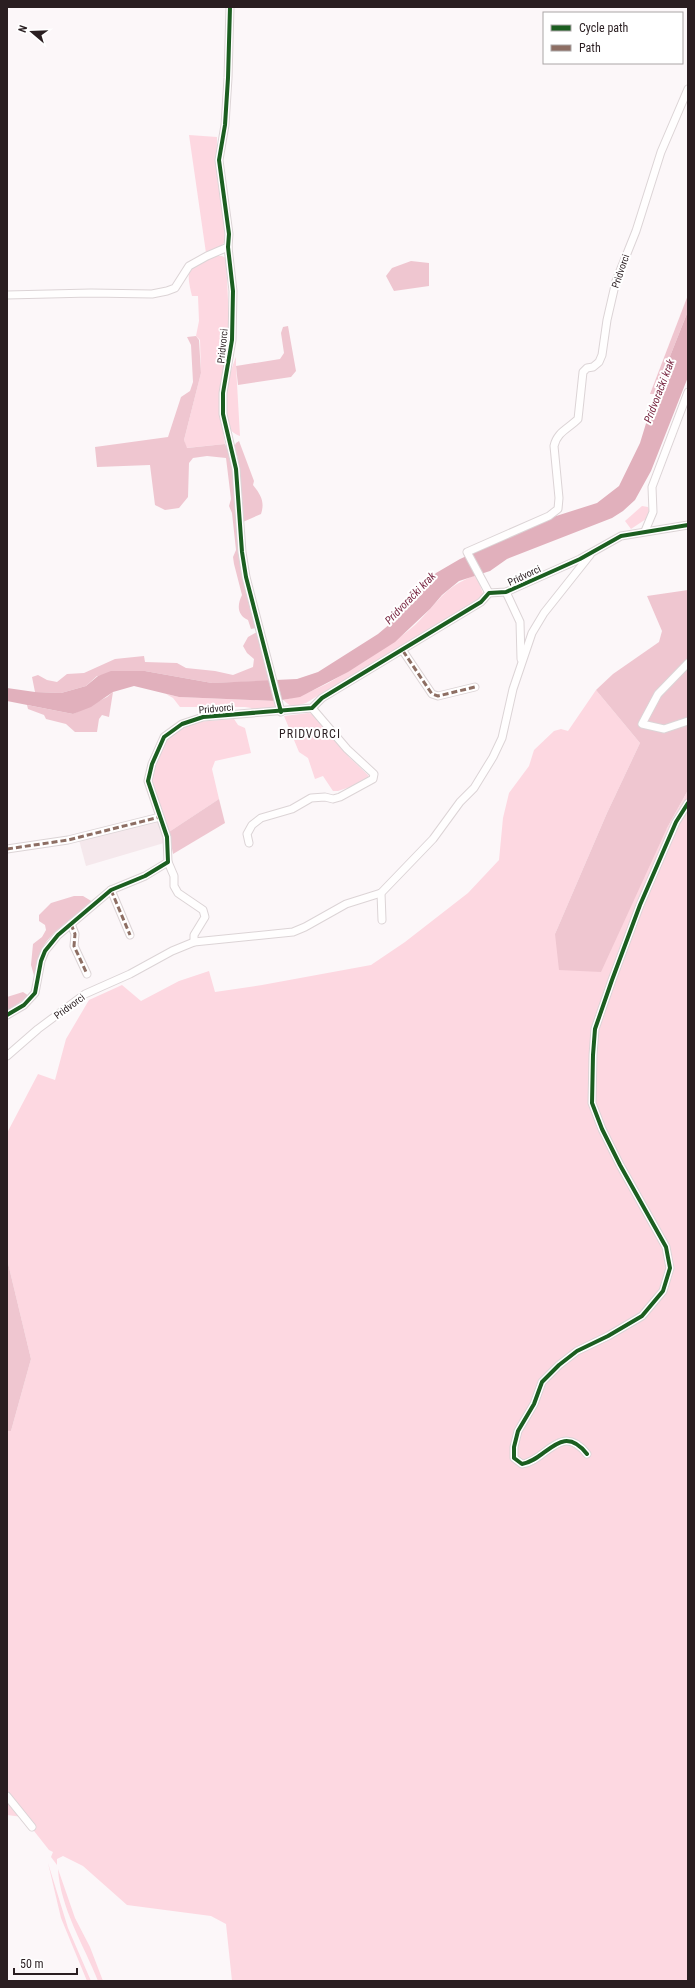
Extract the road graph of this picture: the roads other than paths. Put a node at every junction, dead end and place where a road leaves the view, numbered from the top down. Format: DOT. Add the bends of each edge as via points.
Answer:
graph roads {
  1 [pos="230,7"];
  2 [pos="688,89"];
  3 [pos="228,247"];
  4 [pos="7,295"];
  5 [pos="688,392"];
  6 [pos="688,525"];
  7 [pos="645,531"];
  8 [pos="592,551"];
  9 [pos="506,592"];
  10 [pos="489,593"];
  11 [pos="403,651"];
  12 [pos="522,661"];
  13 [pos="688,663"];
  14 [pos="475,687"];
  15 [pos="312,708"];
  16 [pos="281,712"];
  17 [pos="688,721"];
  18 [pos="688,803"];
  19 [pos="160,817"];
  20 [pos="249,843"];
  21 [pos="7,849"];
  22 [pos="168,862"];
  23 [pos="111,890"];
  24 [pos="381,893"];
  25 [pos="382,920"];
  26 [pos="72,924"];
  27 [pos="130,934"];
  28 [pos="194,942"];
  29 [pos="87,974"];
  30 [pos="7,1015"];
  31 [pos="7,1056"];
  32 [pos="587,1454"];
  33 [pos="7,1796"];
  34 [pos="32,1827"];
  1 -- 3 [label="street, Pridvorci" via="225,125 219,160 229,234"];
  2 -- 10 [label="street, Pridvorci" via="661,152 636,231 616,281 602,355 599,362 583,372 578,419 556,439 554,446 558,509 549,516 467,552"];
  3 -- 4 [label="street" via="189,266 175,288 167,291 152,294"];
  3 -- 16 [label="street, Pridvorci" via="232,291 232,340 223,393 223,414 236,469 246,577"];
  5 -- 7 [label="street" via="652,487 653,512"];
  6 -- 7 [label="street, Pridvorci"];
  7 -- 8 [label="street, Pridvorci" via="621,536"];
  8 -- 9 [label="street, Pridvorci"];
  8 -- 12 [label="street, Pridvorci" via="544,613 532,633"];
  9 -- 10 [label="street, Pridvorci"];
  9 -- 12 [label="street" via="520,622"];
  10 -- 11 [label="street" via="481,602"];
  11 -- 14 [label="street" via="432,694 438,696"];
  11 -- 15 [label="street" via="322,698"];
  12 -- 24 [label="street, Pridvorci" via="502,738 494,757 474,788 460,802 433,839"];
  13 -- 17 [label="street" via="658,694 642,724 664,729"];
  15 -- 16 [label="street, Pridvorci"];
  15 -- 20 [label="street" via="347,749 374,774 373,779 340,797 311,798 292,809 261,818 252,825 247,834"];
  16 -- 19 [label="street, Pridvorci" via="203,717 192,719 170,731 158,750 148,781"];
  18 -- 32 [label="street" via="676,822 640,905 595,1029 593,1055 592,1103 620,1165 666,1247 670,1268 663,1291 642,1316 576,1351 542,1382 534,1404 518,1431 514,1447 514,1458 522,1464 530,1463 558,1442 580,1445"];
  19 -- 21 [label="street" via="68,840"];
  19 -- 22 [label="street, Pridvorci" via="167,837"];
  22 -- 23 [label="street" via="145,876"];
  22 -- 28 [label="street, Pridvorci" via="178,894 203,910 205,917 194,935"];
  23 -- 26 [label="street"];
  23 -- 27 [label="street"];
  24 -- 25 [label="street"];
  24 -- 28 [label="street, Pridvorci" via="346,904 305,928 293,932"];
  26 -- 29 [label="street" via="75,934 74,946"];
  26 -- 30 [label="street" via="45,950 35,992 24,1005"];
  28 -- 31 [label="street, Pridvorci" via="85,994"];
  33 -- 34 [label="street"];
}
